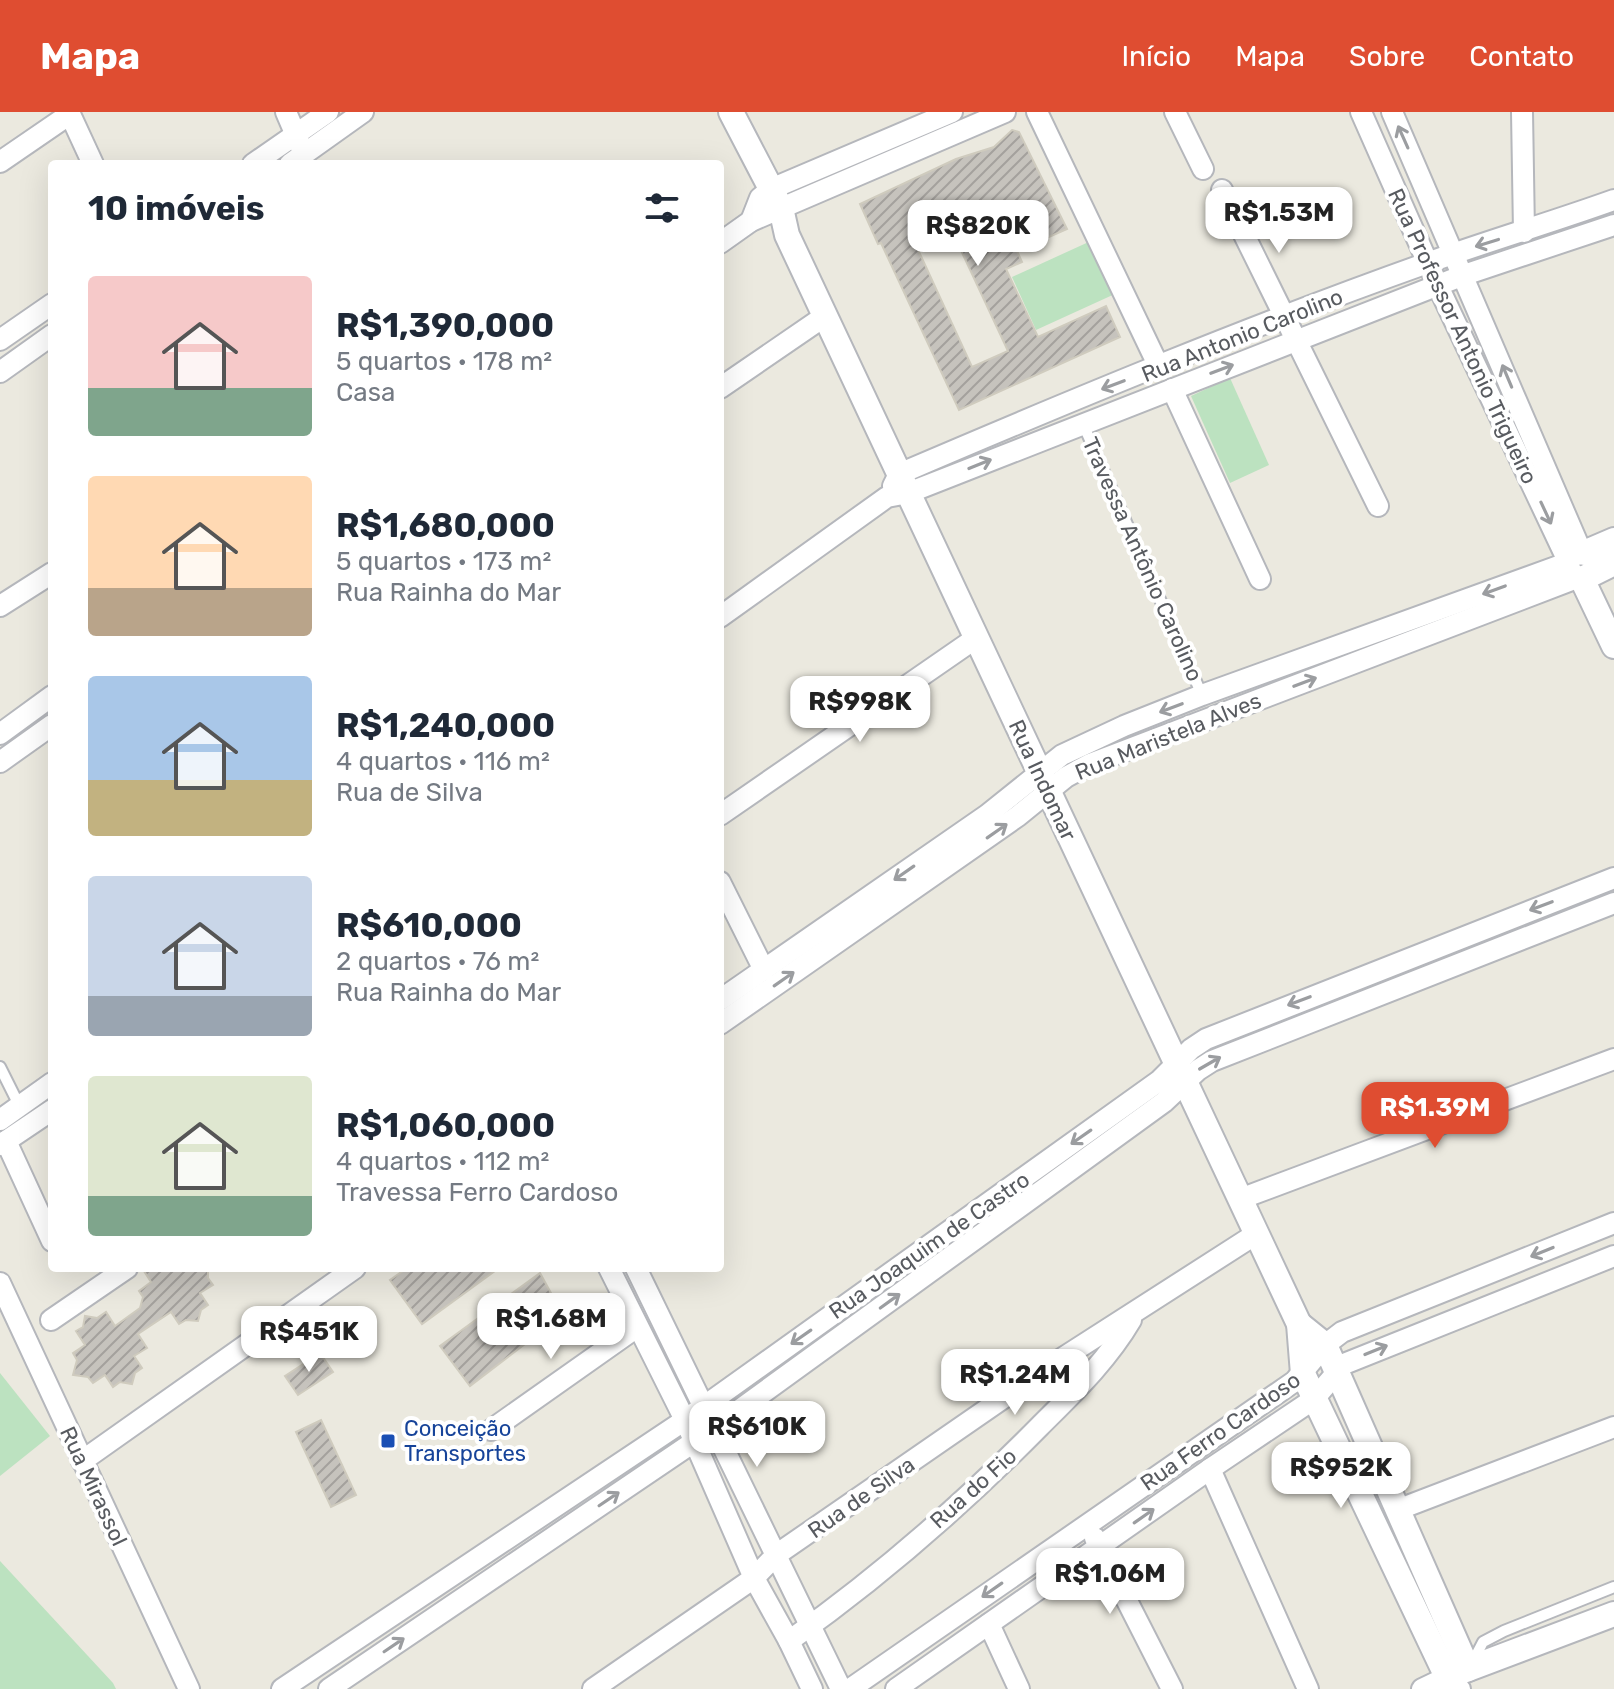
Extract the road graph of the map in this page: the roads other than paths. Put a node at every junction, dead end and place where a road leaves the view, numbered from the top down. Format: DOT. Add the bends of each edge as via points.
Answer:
graph roads {
  1 [pos="286,112"];
  2 [pos="328,112"];
  3 [pos="363,112"];
  4 [pos="714,112"];
  5 [pos="731,112"];
  6 [pos="952,112"];
  7 [pos="1005,112"];
  8 [pos="1037,112"];
  9 [pos="1175,112"];
  10 [pos="1361,112"];
  11 [pos="1392,112"];
  12 [pos="1522,112"];
  13 [pos="70,113"];
  14 [pos="915,119"];
  15 [pos="297,134"];
  16 [pos="297,159"];
  17 [pos="91,160"];
  18 [pos="259,160"];
  19 [pos="0,162"];
  20 [pos="1203,169"];
  21 [pos="1222,190"];
  22 [pos="1614,200"];
  23 [pos="766,206"];
  24 [pos="1614,225"];
  25 [pos="1524,232"];
  26 [pos="724,240"];
  27 [pos="1454,253"];
  28 [pos="1428,263"];
  29 [pos="1464,275"];
  30 [pos="1438,286"];
  31 [pos="48,307"];
  32 [pos="825,316"];
  33 [pos="1285,316"];
  34 [pos="48,338"];
  35 [pos="0,340"];
  36 [pos="1297,340"];
  37 [pos="1159,367"];
  38 [pos="0,372"];
  39 [pos="724,385"];
  40 [pos="1172,389"];
  41 [pos="1037,415"];
  42 [pos="1083,424"];
  43 [pos="1048,437"];
  44 [pos="898,488"];
  45 [pos="1378,506"];
  46 [pos="1614,540"];
  47 [pos="1584,566"];
  48 [pos="48,576"];
  49 [pos="1260,579"];
  50 [pos="0,606"];
  51 [pos="724,614"];
  52 [pos="976,638"];
  53 [pos="1614,646"];
  54 [pos="1202,695"];
  55 [pos="48,699"];
  56 [pos="48,728"];
  57 [pos="0,734"];
  58 [pos="0,762"];
  59 [pos="1044,782"];
  60 [pos="724,812"];
  61 [pos="1614,878"];
  62 [pos="724,890"];
  63 [pos="1614,903"];
  64 [pos="764,970"];
  65 [pos="724,997"];
  66 [pos="724,1021"];
  67 [pos="1614,1059"];
  68 [pos="0,1067"];
  69 [pos="1181,1074"];
  70 [pos="48,1086"];
  71 [pos="20,1107"];
  72 [pos="48,1113"];
  73 [pos="0,1120"];
  74 [pos="3,1143"];
  75 [pos="1240,1199"];
  76 [pos="1614,1223"];
  77 [pos="48,1233"];
  78 [pos="1256,1234"];
  79 [pos="1614,1256"];
  80 [pos="121,1272"];
  81 [pos="349,1272"];
  82 [pos="611,1272"];
  83 [pos="638,1272"];
  84 [pos="0,1283"];
  85 [pos="1461,1284"];
  86 [pos="1399,1309"];
  87 [pos="1474,1312"];
  88 [pos="1135,1313"];
  89 [pos="51,1320"];
  90 [pos="1299,1324"];
  91 [pos="637,1327"];
  92 [pos="1410,1337"];
  93 [pos="1325,1345"];
  94 [pos="1336,1371"];
  95 [pos="1303,1374"];
  96 [pos="1314,1399"];
  97 [pos="703,1407"];
  98 [pos="685,1420"];
  99 [pos="1614,1427"];
  100 [pos="713,1429"];
  101 [pos="491,1430"];
  102 [pos="694,1441"];
  103 [pos="82,1461"];
  104 [pos="1210,1469"];
  105 [pos="1397,1510"];
  106 [pos="1088,1524"];
  107 [pos="1099,1547"];
  108 [pos="776,1555"];
  109 [pos="754,1578"];
  110 [pos="1614,1587"];
  111 [pos="1614,1614"];
  112 [pos="989,1624"];
  113 [pos="810,1626"];
  114 [pos="789,1641"];
  115 [pos="1461,1681"];
  116 [pos="189,1689"];
  117 [pos="282,1689"];
  118 [pos="329,1689"];
  119 [pos="593,1689"];
  120 [pos="812,1689"];
  121 [pos="841,1689"];
  122 [pos="850,1689"];
  123 [pos="896,1689"];
  124 [pos="1019,1689"];
  125 [pos="1172,1689"];
  126 [pos="1308,1689"];
  127 [pos="1422,1689"];
  1 -- 15 [label="street"];
  2 -- 15 [label="street"];
  3 -- 16 [label="street"];
  4 -- 23 [label="street, Rua Indomar"];
  5 -- 23 [label="street, Rua Indomar"];
  6 -- 14 [label="street"];
  7 -- 23 [label="street"];
  8 -- 37 [label="street"];
  9 -- 20 [label="street"];
  10 -- 28 [label="street, Rua Professor Antonio Trigueiro"];
  27 -- 11 [label="street, Rua Professor Antonio Trigueiro, one-way"];
  12 -- 25 [label="street"];
  13 -- 17 [label="street"];
  13 -- 19 [label="street"];
  14 -- 23 [label="street"];
  15 -- 16 [label="street"];
  15 -- 18 [label="street"];
  21 -- 33 [label="street"];
  22 -- 25 [label="street, Rua Antonio Carolino"];
  23 -- 26 [label="street"];
  23 -- 32 [label="street, Rua Indomar" via="787,235"];
  24 -- 29 [label="street, Rua Antonio Carolino"];
  25 -- 27 [label="street, Rua Antonio Carolino, one-way"];
  27 -- 28 [label="street, Rua Antonio Carolino"];
  27 -- 29 [label="street, Rua Professor Antonio Trigueiro"];
  28 -- 30 [label="street, Rua Professor Antonio Trigueiro"];
  28 -- 33 [label="street, Rua Antonio Carolino"];
  29 -- 30 [label="street, Rua Antonio Carolino"];
  47 -- 29 [label="street, Rua Professor Antonio Trigueiro, one-way"];
  30 -- 36 [label="street, Rua Antonio Carolino"];
  30 -- 47 [label="street, Rua Professor Antonio Trigueiro, one-way"];
  31 -- 35 [label="street"];
  32 -- 39 [label="street"];
  32 -- 44 [label="street, Rua Indomar"];
  33 -- 36 [label="street"];
  33 -- 37 [label="street, Rua Antonio Carolino"];
  34 -- 38 [label="street"];
  40 -- 36 [label="street, Rua Antonio Carolino, one-way"];
  36 -- 45 [label="street"];
  37 -- 41 [label="street, Rua Antonio Carolino, one-way"];
  40 -- 42 [label="street, Rua Antonio Carolino"];
  40 -- 49 [label="street"];
  41 -- 43 [label="street"];
  41 -- 44 [label="street, Rua Antonio Carolino"];
  42 -- 43 [label="street, Rua Antonio Carolino"];
  42 -- 54 [label="lane, Travessa Antônio Carolino"];
  44 -- 43 [label="street, Rua Antonio Carolino, one-way"];
  44 -- 51 [label="street, Rua Antonio Carolino"];
  44 -- 52 [label="street, Rua Indomar"];
  46 -- 47 [label="street, Rua Maristela Alves"];
  47 -- 53 [label="street, Rua Professor Antonio Trigueiro"];
  47 -- 54 [label="street, Rua Maristela Alves, one-way"];
  59 -- 47 [label="street, Rua Maristela Alves, one-way"];
  48 -- 50 [label="street"];
  52 -- 59 [label="street, Rua Indomar"];
  52 -- 60 [label="street"];
  54 -- 59 [label="street, Rua Maristela Alves, one-way" via="1062,755"];
  55 -- 57 [label="street"];
  56 -- 58 [label="street"];
  59 -- 64 [label="street, Rua Maristela Alves, one-way" via="987,815"];
  66 -- 59 [label="street, Rua Maristela Alves, one-way" via="1018,816"];
  59 -- 69 [label="street, Rua Indomar"];
  61 -- 69 [label="street, Rua Joaquim de Castro, one-way" via="1225,1030 1191,1049"];
  62 -- 64 [label="street"];
  69 -- 63 [label="street, Rua Joaquim de Castro, one-way"];
  64 -- 65 [label="street, Rua Maristela Alves"];
  67 -- 75 [label="street"];
  68 -- 71 [label="lane"];
  69 -- 75 [label="street, Rua Indomar"];
  69 -- 97 [label="street, Rua Joaquim de Castro, one-way" via="1159,1081"];
  100 -- 69 [label="street, Rua Joaquim de Castro, one-way"];
  70 -- 71 [label="street"];
  71 -- 73 [label="street"];
  72 -- 74 [label="street"];
  74 -- 77 [label="street"];
  75 -- 78 [label="street, Rua Indomar"];
  76 -- 85 [label="street, Rua Ferro Cardoso, one-way"];
  78 -- 88 [label="street, Rua de Silva"];
  78 -- 90 [label="street, Rua Indomar"];
  79 -- 87 [label="street, Rua Ferro Cardoso"];
  80 -- 89 [label="street"];
  81 -- 103 [label="street"];
  82 -- 91 [label="street"];
  83 -- 97 [label="street"];
  84 -- 103 [label="street, Rua Mirassol"];
  85 -- 86 [label="street, Rua Ferro Cardoso"];
  85 -- 87 [label="street"];
  86 -- 92 [label="street"];
  86 -- 93 [label="street, Rua Ferro Cardoso" via="1342,1332"];
  87 -- 92 [label="street, Rua Ferro Cardoso"];
  88 -- 108 [label="street, Rua de Silva"];
  88 -- 113 [label="street, Rua do Fio" via="1090,1376 1011,1455"];
  90 -- 93 [label="street, Rua Indomar"];
  90 -- 95 [label="street, Rua Indomar"];
  91 -- 98 [label="street"];
  91 -- 101 [label="street"];
  94 -- 92 [label="street, Rua Ferro Cardoso, one-way"];
  93 -- 94 [label="street, Rua Indomar"];
  93 -- 95 [label="street, Rua Ferro Cardoso"];
  94 -- 96 [label="street, Rua Ferro Cardoso"];
  94 -- 105 [label="street, Rua Indomar"];
  95 -- 96 [label="street, Rua Indomar"];
  95 -- 106 [label="street, Rua Ferro Cardoso"];
  96 -- 104 [label="street, Rua Ferro Cardoso"];
  96 -- 115 [label="street, Rua Indomar"];
  97 -- 98 [label="street, Rua Joaquim de Castro"];
  97 -- 100 [label="street"];
  98 -- 102 [label="street"];
  98 -- 117 [label="street, Rua Joaquim de Castro"];
  99 -- 105 [label="street"];
  100 -- 102 [label="street, Rua Joaquim de Castro"];
  100 -- 108 [label="street"];
  102 -- 109 [label="street"];
  118 -- 102 [label="street, Rua Joaquim de Castro, one-way"];
  103 -- 116 [label="street, Rua Mirassol"];
  107 -- 104 [label="street, Rua Ferro Cardoso, one-way"];
  104 -- 126 [label="street"];
  105 -- 115 [label="street, Rua Indomar"];
  106 -- 107 [label="street"];
  106 -- 122 [label="street, Rua Ferro Cardoso, one-way"];
  107 -- 112 [label="street, Rua Ferro Cardoso"];
  107 -- 125 [label="street"];
  108 -- 109 [label="street, Rua de Silva"];
  108 -- 113 [label="street"];
  109 -- 114 [label="street"];
  109 -- 119 [label="street, Rua de Silva"];
  110 -- 115 [label="lane" via="1483,1642"];
  111 -- 115 [label="street"];
  112 -- 123 [label="street, Rua Ferro Cardoso"];
  112 -- 124 [label="street"];
  113 -- 114 [label="street, Rua do Fio"];
  113 -- 121 [label="street"];
  114 -- 120 [label="street"];
  115 -- 127 [label="street"];
}
